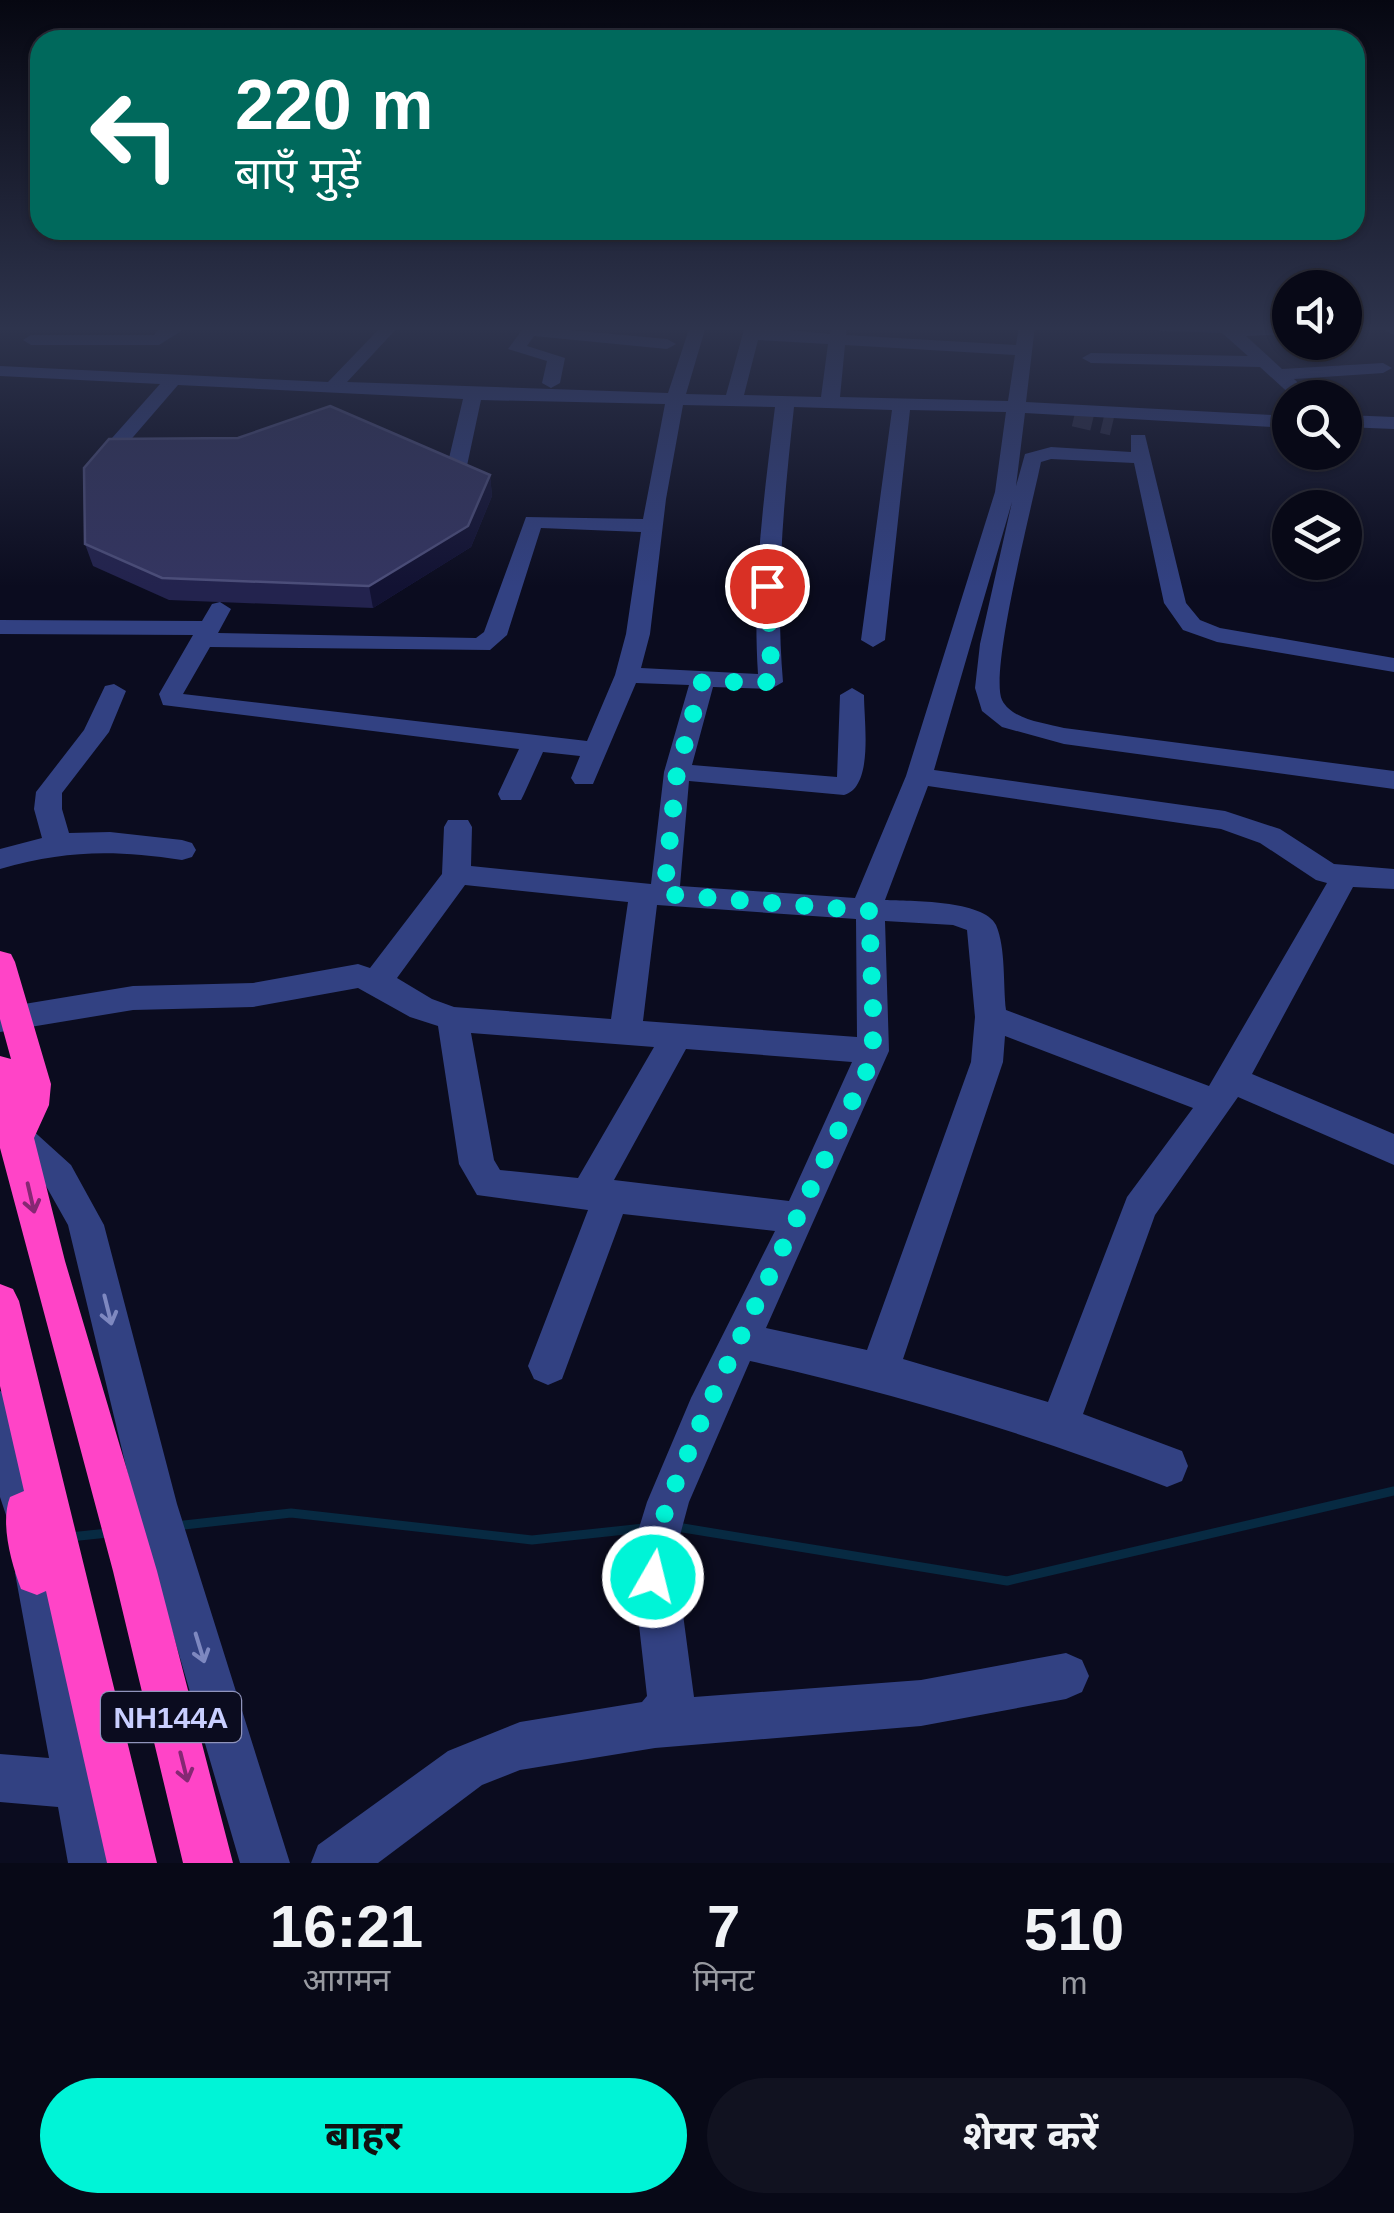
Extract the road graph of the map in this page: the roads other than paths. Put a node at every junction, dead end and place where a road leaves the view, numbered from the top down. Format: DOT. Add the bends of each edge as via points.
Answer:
graph roads {
  1 [pos="144,413"];
  2 [pos="469,413"];
  3 [pos="673,413"];
  4 [pos="784,413"];
  5 [pos="901,413"];
  6 [pos="1026,413"];
  7 [pos="1050,413"];
  8 [pos="1120,413"];
  9 [pos="1074,418"];
  10 [pos="1272,421"];
  11 [pos="1362,421"];
  12 [pos="1394,422"];
  13 [pos="1112,426"];
  14 [pos="1137,431"];
  15 [pos="1272,437"];
  16 [pos="1362,439"];
  17 [pos="1394,440"];
  18 [pos="1142,458"];
  19 [pos="456,476"];
  20 [pos="85,479"];
  21 [pos="651,526"];
  22 [pos="212,626"];
  23 [pos="0,627"];
  24 [pos="873,640"];
  25 [pos="1394,666"];
  26 [pos="627,675"];
  27 [pos="702,682"];
  28 [pos="114,691"];
  29 [pos="852,695"];
  30 [pos="534,744"];
  31 [pos="598,750"];
  32 [pos="677,772"];
  33 [pos="919,776"];
  34 [pos="584,778"];
  35 [pos="1394,780"];
  36 [pos="510,794"];
  37 [pos="458,827"];
  38 [pos="57,842"];
  39 [pos="182,850"];
  40 [pos="0,859"];
  41 [pos="456,874"];
  42 [pos="1344,878"];
  43 [pos="1394,879"];
  44 [pos="654,894"];
  45 [pos="869,911"];
  46 [pos="0,962"];
  47 [pos="377,981"];
  48 [pos="991,1017"];
  49 [pos="9,1018"];
  50 [pos="453,1018"];
  51 [pos="626,1029"];
  52 [pos="678,1034"];
  53 [pos="873,1051"];
  54 [pos="0,1069"];
  55 [pos="1223,1091"];
  56 [pos="8,1140"];
  57 [pos="1394,1150"];
  58 [pos="600,1194"];
  59 [pos="800,1218"];
  60 [pos="0,1301"];
  61 [pos="740,1341"];
  62 [pos="548,1366"];
  63 [pos="879,1371"];
  64 [pos="0,1410"];
  65 [pos="1058,1425"];
  66 [pos="1167,1466"];
  67 [pos="136,1503"];
  68 [pos="36,1508"];
  69 [pos="153,1563"];
  70 [pos="1066,1676"];
  71 [pos="655,1724"];
  72 [pos="0,1778"];
  73 [pos="96,1786"];
  74 [pos="93,1863"];
  75 [pos="132,1863"];
  76 [pos="208,1863"];
  77 [pos="266,1863"];
  78 [pos="336,1863"];
  1 -- 20 [label="street"];
  2 -- 19 [label="street"];
  3 -- 21 [label="street"];
  4 -- 27 [label="street" via="768,552 772,682"];
  5 -- 24 [label="street"];
  6 -- 33 [label="street"];
  7 -- 9 [label="street"];
  8 -- 10 [label="street"];
  11 -- 12 [label="street"];
  13 -- 14 [label="street"];
  14 -- 15 [label="street"];
  14 -- 18 [label="street"];
  16 -- 17 [label="street"];
  18 -- 25 [label="street" via="1175,603 1191,626"];
  18 -- 35 [label="street" via="1032,458 992,644 991,706 1011,722 1064,736"];
  21 -- 22 [label="street" via="533,521 496,635 482,646"];
  21 -- 26 [label="street"];
  22 -- 23 [label="street"];
  22 -- 30 [label="street" via="172,700"];
  26 -- 27 [label="street"];
  26 -- 31 [label="street"];
  27 -- 32 [label="street"];
  28 -- 38 [label="street" via="96,732 50,792"];
  29 -- 32 [label="street" via="850,779 844,786"];
  30 -- 31 [label="street"];
  30 -- 36 [label="street"];
  31 -- 34 [label="street"];
  32 -- 44 [label="street"];
  33 -- 42 [label="street" via="1225,820 1270,836"];
  33 -- 45 [label="street"];
  37 -- 41 [label="street"];
  38 -- 39 [label="street" via="106,839"];
  38 -- 40 [label="street"];
  41 -- 44 [label="street"];
  41 -- 47 [label="street"];
  42 -- 43 [label="street"];
  42 -- 55 [label="street"];
  44 -- 45 [label="street"];
  44 -- 51 [label="street"];
  45 -- 48 [label="street" via="978,922"];
  45 -- 53 [label="street"];
  46 -- 49 [label="highway"];
  47 -- 49 [label="street" via="344,976 253,996 133,998"];
  47 -- 50 [label="street" via="421,1008"];
  48 -- 55 [label="street"];
  48 -- 63 [label="street" via="981,1081"];
  49 -- 56 [label="highway" via="34,1084 32,1105"];
  50 -- 51 [label="street"];
  50 -- 58 [label="street" via="482,1176 501,1187"];
  51 -- 52 [label="street"];
  52 -- 53 [label="street"];
  52 -- 58 [label="street"];
  53 -- 59 [label="street"];
  54 -- 56 [label="highway"];
  55 -- 57 [label="street"];
  55 -- 65 [label="street" via="1140,1208"];
  56 -- 67 [label="street, one-way" via="58,1170 86,1225"];
  58 -- 59 [label="street"];
  58 -- 62 [label="street"];
  59 -- 61 [label="street"];
  60 -- 68 [label="highway"];
  61 -- 63 [label="street"];
  61 -- 71 [label="street" via="668,1502 653,1554 672,1690"];
  63 -- 65 [label="street"];
  64 -- 68 [label="street"];
  65 -- 66 [label="street"];
  67 -- 69 [label="highway, NH144A"];
  68 -- 73 [label="highway, NH144A"];
  69 -- 76 [label="highway, NH144A, one-way"];
  69 -- 77 [label="street, one-way"];
  70 -- 71 [label="street" via="849,1712"];
  71 -- 78 [label="street" via="494,1753"];
  72 -- 73 [label="street"];
  73 -- 74 [label="street"];
  73 -- 75 [label="highway, NH144A"];
}
